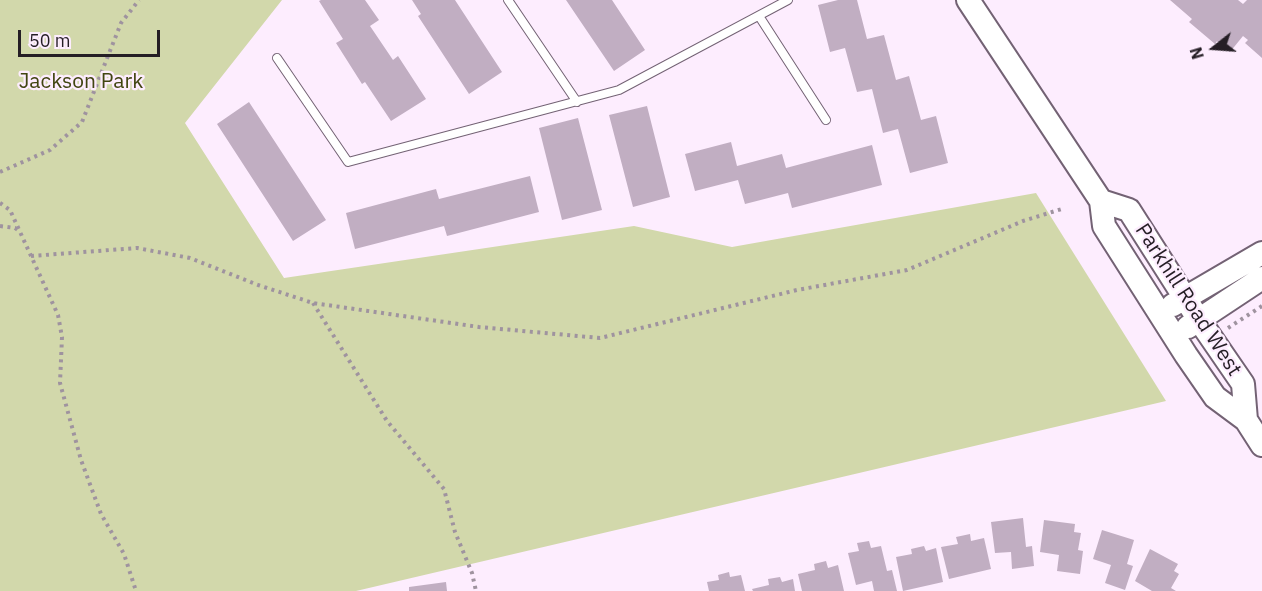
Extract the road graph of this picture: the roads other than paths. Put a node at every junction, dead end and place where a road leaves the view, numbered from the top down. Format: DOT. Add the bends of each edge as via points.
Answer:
graph roads {
  1 [pos="508,0"];
  2 [pos="788,0"];
  3 [pos="968,0"];
  4 [pos="759,16"];
  5 [pos="277,58"];
  6 [pos="577,102"];
  7 [pos="826,120"];
  8 [pos="1101,201"];
  9 [pos="1262,253"];
  10 [pos="1262,278"];
  11 [pos="1185,298"];
  12 [pos="1159,314"];
  13 [pos="1199,320"];
  14 [pos="1174,337"];
  15 [pos="1246,420"];
  16 [pos="1262,445"];
  1 -- 6 [label="lane"];
  2 -- 4 [label="lane"];
  3 -- 8 [label="main road, Parkhill Road West"];
  4 -- 6 [label="lane" via="619,90"];
  4 -- 7 [label="lane"];
  5 -- 6 [label="lane" via="348,162"];
  8 -- 11 [label="main road, Parkhill Road West" via="1130,210"];
  8 -- 12 [label="main road, Parkhill Road West" via="1104,226"];
  9 -- 11 [label="main road"];
  10 -- 13 [label="main road"];
  11 -- 12 [label="main road"];
  11 -- 13 [label="main road, Parkhill Road West"];
  12 -- 14 [label="main road, Parkhill Road West"];
  13 -- 14 [label="main road"];
  13 -- 15 [label="main road, Parkhill Road West" via="1243,384"];
  14 -- 15 [label="main road, Parkhill Road West" via="1215,397"];
  15 -- 16 [label="main road, Parkhill Road West"];
}
